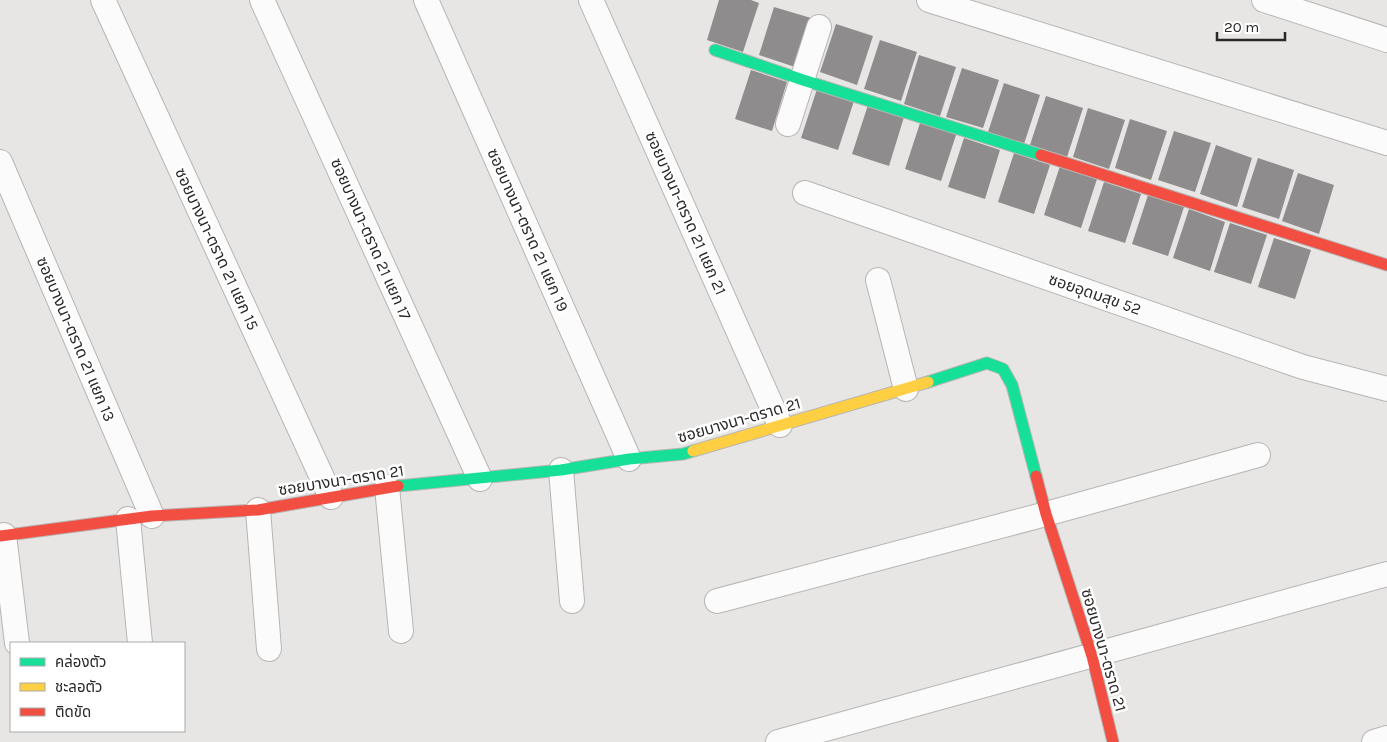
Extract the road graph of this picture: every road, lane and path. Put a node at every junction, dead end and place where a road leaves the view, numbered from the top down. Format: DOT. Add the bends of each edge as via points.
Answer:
graph roads {
  1 [pos="103,0"];
  2 [pos="262,0"];
  3 [pos="426,0"];
  4 [pos="591,0"];
  5 [pos="929,0"];
  6 [pos="1264,0"];
  7 [pos="1288,4"];
  8 [pos="819,27"];
  9 [pos="1387,40"];
  10 [pos="715,50"];
  11 [pos="803,80"];
  12 [pos="788,124"];
  13 [pos="1387,144"];
  14 [pos="0,162"];
  15 [pos="805,193"];
  16 [pos="1387,265"];
  17 [pos="878,280"];
  18 [pos="906,389"];
  19 [pos="1387,389"];
  20 [pos="780,425"];
  21 [pos="1258,455"];
  22 [pos="630,459"];
  23 [pos="561,470"];
  24 [pos="480,479"];
  25 [pos="387,487"];
  26 [pos="331,497"];
  27 [pos="258,510"];
  28 [pos="1046,514"];
  29 [pos="152,516"];
  30 [pos="128,519"];
  31 [pos="2,536"];
  32 [pos="1387,574"];
  33 [pos="572,601"];
  34 [pos="717,602"];
  35 [pos="402,631"];
  36 [pos="17,642"];
  37 [pos="140,642"];
  38 [pos="269,649"];
  39 [pos="1092,656"];
  40 [pos="1387,738"];
  41 [pos="778,742"];
  42 [pos="1113,742"];
  43 [pos="1374,742"];
  1 -- 26 [label="street, ซอยบางนา-ตราด 21 แยก 15"];
  2 -- 24 [label="street, ซอยบางนา-ตราด 21 แยก 17"];
  3 -- 22 [label="street, ซอยบางนา-ตราด 21 แยก 19"];
  4 -- 20 [label="street, ซอยบางนา-ตราด 21 แยก 21"];
  5 -- 13 [label="street"];
  6 -- 7 [label="street"];
  7 -- 9 [label="street"];
  8 -- 11 [label="street"];
  10 -- 11 [label="street"];
  11 -- 12 [label="street"];
  11 -- 16 [label="street"];
  14 -- 29 [label="street, ซอยบางนา-ตราด 21 แยก 13"];
  15 -- 19 [label="street, ซอยอุดมสุข 52" via="1303,367"];
  17 -- 18 [label="street"];
  18 -- 20 [label="street, ซอยบางนา-ตราด 21"];
  18 -- 28 [label="street, ซอยบางนา-ตราด 21" via="987,363 1003,369 1012,385"];
  20 -- 22 [label="street, ซอยบางนา-ตราด 21" via="683,454"];
  21 -- 28 [label="street"];
  22 -- 23 [label="street, ซอยบางนา-ตราด 21"];
  23 -- 24 [label="street, ซอยบางนา-ตราด 21"];
  23 -- 33 [label="street"];
  24 -- 25 [label="street, ซอยบางนา-ตราด 21"];
  25 -- 26 [label="street, ซอยบางนา-ตราด 21"];
  25 -- 35 [label="street"];
  26 -- 27 [label="street, ซอยบางนา-ตราด 21"];
  27 -- 29 [label="street, ซอยบางนา-ตราด 21"];
  27 -- 38 [label="street"];
  28 -- 34 [label="street"];
  28 -- 39 [label="street, ซอยบางนา-ตราด 21"];
  29 -- 30 [label="street, ซอยบางนา-ตราด 21"];
  30 -- 31 [label="street, ซอยบางนา-ตราด 21"];
  30 -- 37 [label="street"];
  31 -- 36 [label="street"];
  32 -- 39 [label="street"];
  39 -- 41 [label="street"];
  39 -- 42 [label="street, ซอยบางนา-ตราด 21"];
  40 -- 43 [label="street"];
}
